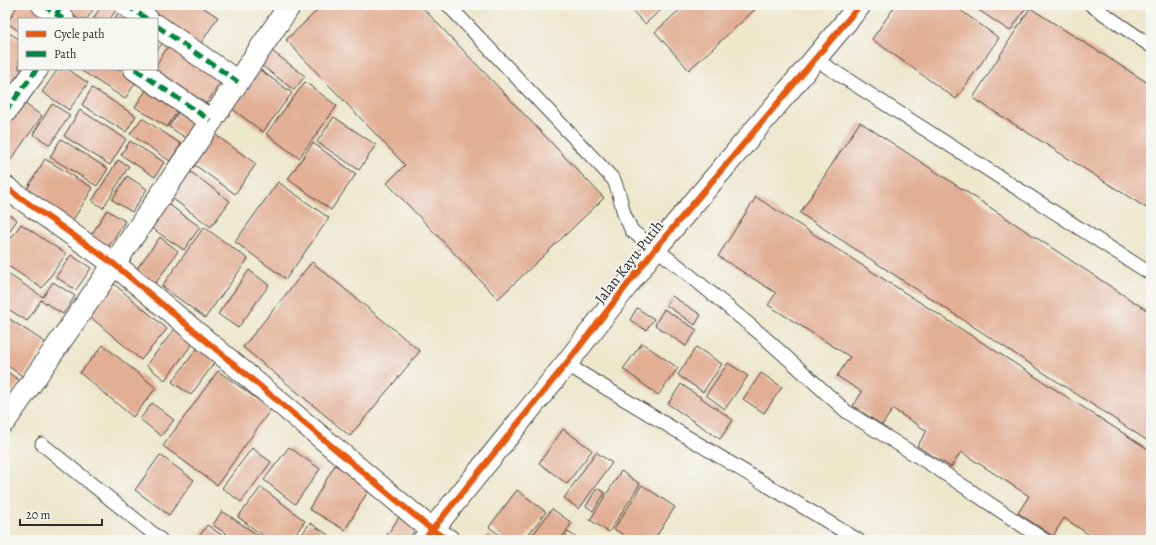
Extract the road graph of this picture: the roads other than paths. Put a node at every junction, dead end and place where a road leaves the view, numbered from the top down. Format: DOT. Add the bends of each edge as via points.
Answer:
graph roads {
  1 [pos="126,5"];
  2 [pos="290,5"];
  3 [pos="448,5"];
  4 [pos="860,5"];
  5 [pos="1091,5"];
  6 [pos="146,18"];
  7 [pos="158,27"];
  8 [pos="1151,46"];
  9 [pos="815,59"];
  10 [pos="36,70"];
  11 [pos="136,70"];
  12 [pos="238,82"];
  13 [pos="5,112"];
  14 [pos="211,121"];
  15 [pos="5,187"];
  16 [pos="655,249"];
  17 [pos="114,264"];
  18 [pos="1151,274"];
  19 [pos="566,364"];
  20 [pos="5,421"];
  21 [pos="42,444"];
  22 [pos="435,537"];
  23 [pos="161,540"];
  24 [pos="858,540"];
  25 [pos="1044,540"];
  1 -- 6 [label="street"];
  2 -- 12 [label="street"];
  3 -- 16 [label="lane" via="614,180 632,231"];
  4 -- 9 [label="street, Jalan Kayu Putih"];
  5 -- 8 [label="lane"];
  7 -- 12 [label="street"];
  9 -- 16 [label="street, Jalan Kayu Putih"];
  9 -- 18 [label="lane"];
  10 -- 13 [label="street"];
  11 -- 14 [label="street"];
  12 -- 14 [label="street"];
  14 -- 17 [label="street"];
  15 -- 17 [label="street"];
  16 -- 19 [label="street, Jalan Kayu Putih"];
  16 -- 25 [label="lane" via="763,336 847,412"];
  17 -- 20 [label="street"];
  17 -- 22 [label="street"];
  19 -- 22 [label="street, Jalan Kayu Putih"];
  19 -- 24 [label="lane"];
  21 -- 23 [label="lane"];
}
